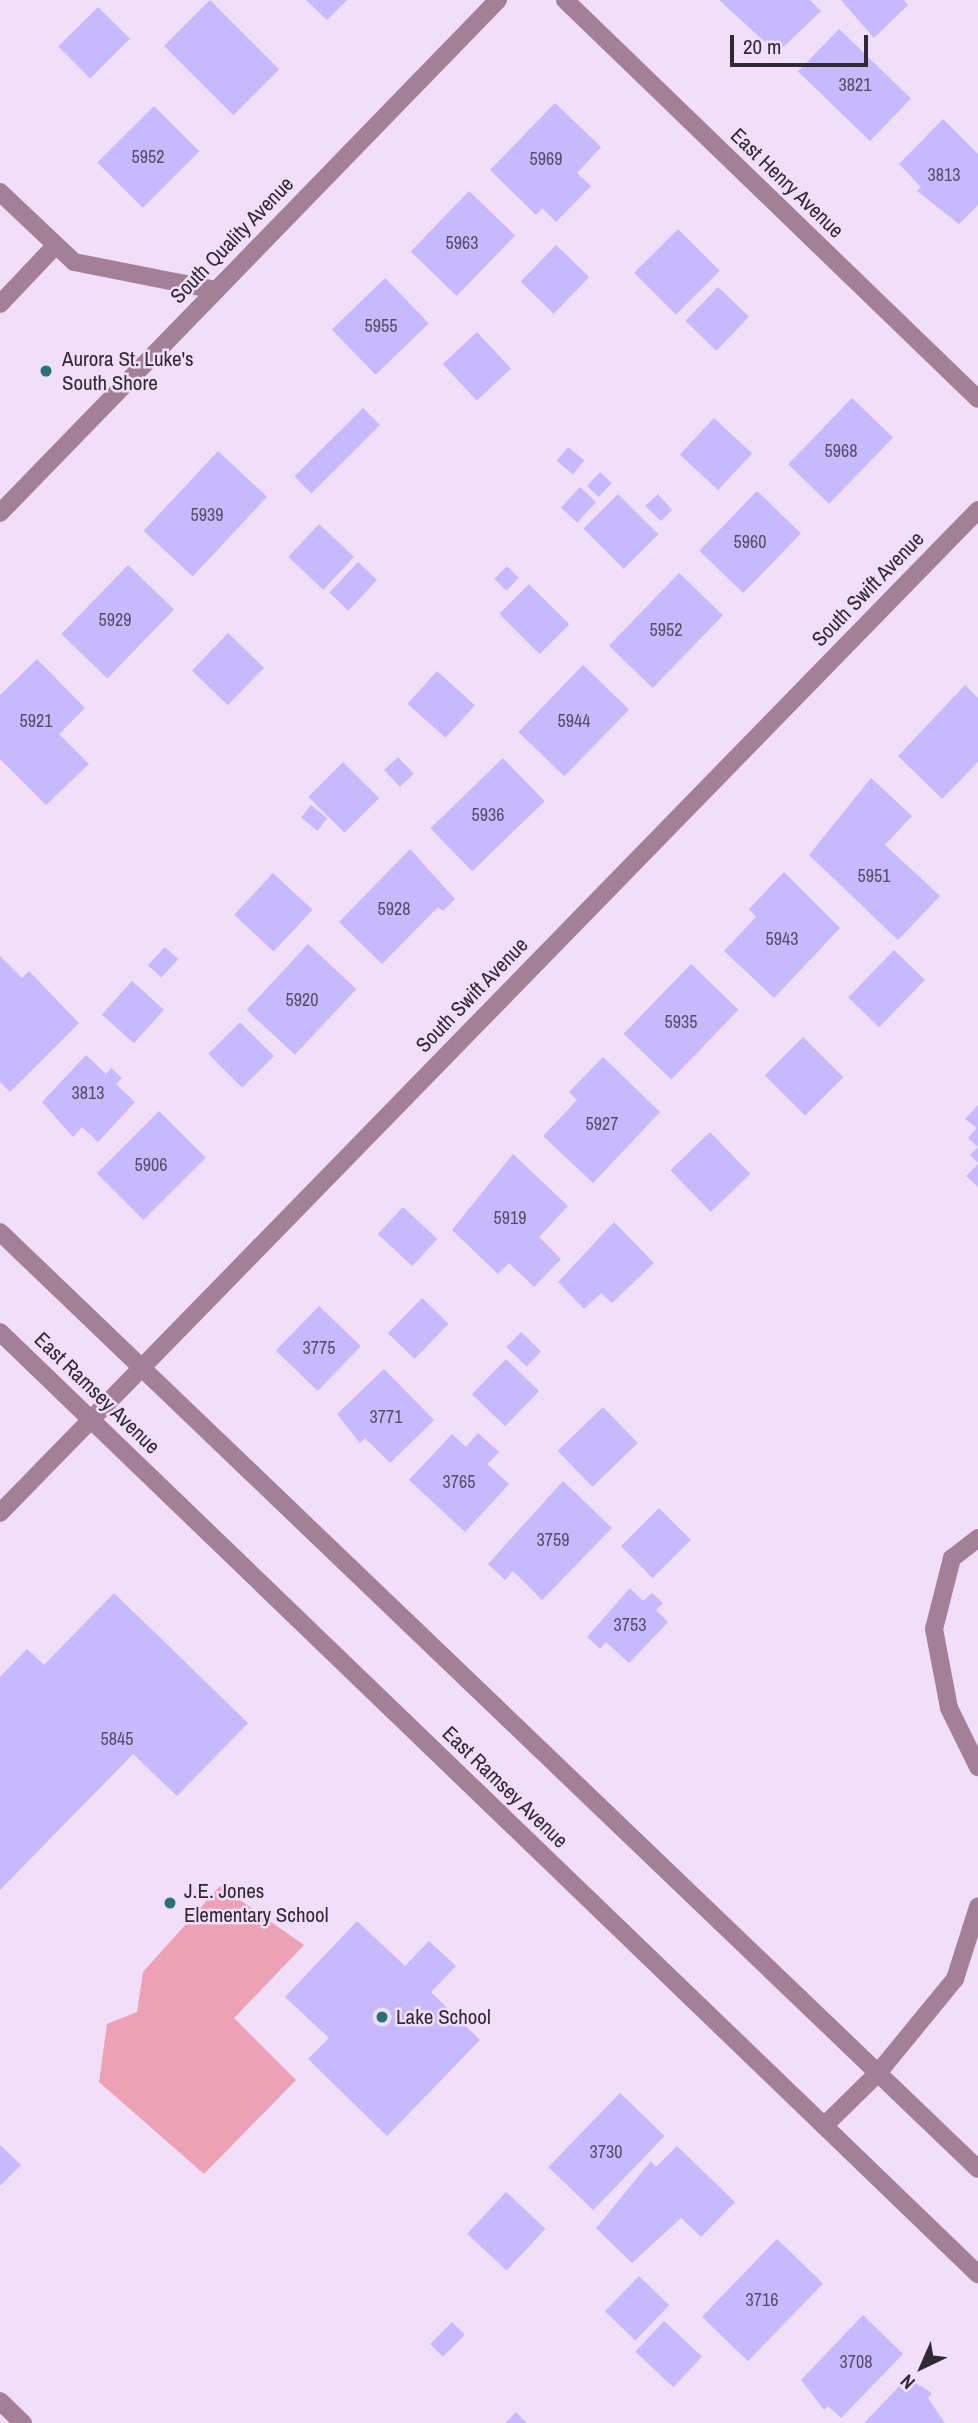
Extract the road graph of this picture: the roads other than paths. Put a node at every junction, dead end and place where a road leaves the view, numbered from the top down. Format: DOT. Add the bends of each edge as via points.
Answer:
graph roads {
  1 [pos="498,0"];
  2 [pos="565,0"];
  3 [pos="0,192"];
  4 [pos="56,245"];
  5 [pos="216,290"];
  6 [pos="0,304"];
  7 [pos="978,399"];
  8 [pos="978,510"];
  9 [pos="0,513"];
  10 [pos="0,1232"];
  11 [pos="0,1332"];
  12 [pos="141,1367"];
  13 [pos="91,1419"];
  14 [pos="0,1514"];
  15 [pos="978,1538"];
  16 [pos="978,1767"];
  17 [pos="978,1907"];
  18 [pos="878,2073"];
  19 [pos="824,2126"];
  20 [pos="978,2169"];
  21 [pos="978,2274"];
  22 [pos="0,2401"];
  23 [pos="23,2423"];
  1 -- 5 [label="street, South Quality Avenue"];
  2 -- 7 [label="street, East Henry Avenue"];
  3 -- 4 [label="street"];
  4 -- 5 [label="street" via="74,262"];
  4 -- 6 [label="street"];
  5 -- 9 [label="street, South Quality Avenue"];
  8 -- 12 [label="street, South Swift Avenue"];
  10 -- 12 [label="street"];
  11 -- 13 [label="street, East Ramsey Avenue"];
  12 -- 13 [label="street, South Swift Avenue"];
  12 -- 18 [label="street"];
  13 -- 14 [label="street, South Swift Avenue"];
  13 -- 19 [label="street, East Ramsey Avenue"];
  15 -- 16 [label="street" via="952,1558 934,1629 949,1708"];
  17 -- 18 [label="street" via="955,1979"];
  18 -- 19 [label="street"];
  18 -- 20 [label="street"];
  19 -- 21 [label="street, East Ramsey Avenue"];
  22 -- 23 [label="street"];
}
